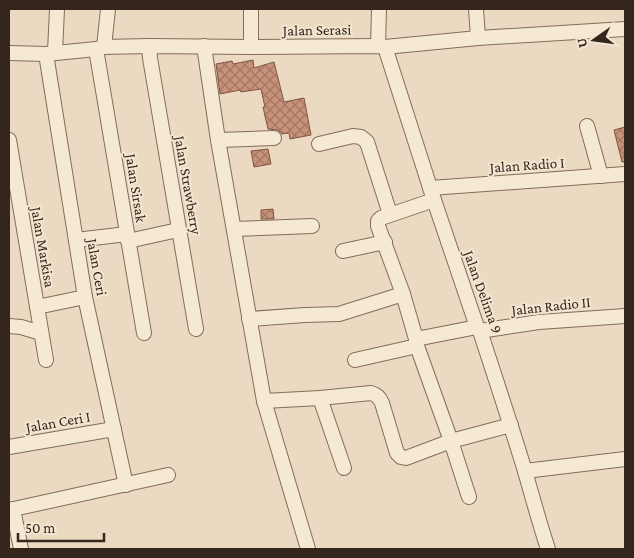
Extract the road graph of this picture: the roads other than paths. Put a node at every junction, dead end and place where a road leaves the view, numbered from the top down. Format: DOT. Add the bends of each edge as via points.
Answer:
graph roads {
  1 [pos="57,9"];
  2 [pos="108,9"];
  3 [pos="251,9"];
  4 [pos="378,9"];
  5 [pos="476,9"];
  6 [pos="625,29"];
  7 [pos="478,38"];
  8 [pos="149,46"];
  9 [pos="204,46"];
  10 [pos="381,46"];
  11 [pos="251,47"];
  12 [pos="100,48"];
  13 [pos="9,52"];
  14 [pos="50,53"];
  15 [pos="587,126"];
  16 [pos="274,138"];
  17 [pos="9,140"];
  18 [pos="218,140"];
  19 [pos="319,144"];
  20 [pos="625,174"];
  21 [pos="601,176"];
  22 [pos="432,194"];
  23 [pos="390,214"];
  24 [pos="312,226"];
  25 [pos="234,229"];
  26 [pos="178,230"];
  27 [pos="127,237"];
  28 [pos="76,240"];
  29 [pos="385,242"];
  30 [pos="343,251"];
  31 [pos="403,294"];
  32 [pos="86,297"];
  33 [pos="37,307"];
  34 [pos="625,316"];
  35 [pos="249,319"];
  36 [pos="9,326"];
  37 [pos="196,329"];
  38 [pos="478,329"];
  39 [pos="41,333"];
  40 [pos="144,333"];
  41 [pos="417,343"];
  42 [pos="46,360"];
  43 [pos="354,360"];
  44 [pos="320,398"];
  45 [pos="264,401"];
  46 [pos="511,425"];
  47 [pos="114,429"];
  48 [pos="451,441"];
  49 [pos="9,448"];
  50 [pos="625,459"];
  51 [pos="344,468"];
  52 [pos="525,471"];
  53 [pos="168,475"];
  54 [pos="126,485"];
  55 [pos="470,497"];
  56 [pos="11,510"];
  57 [pos="21,549"];
  58 [pos="308,549"];
  59 [pos="548,549"];
  1 -- 14 [label="street, Jalan Ceri"];
  2 -- 12 [label="street, Jalan Sirsak"];
  3 -- 11 [label="street"];
  4 -- 10 [label="street, Jalan Delima 9"];
  5 -- 7 [label="street"];
  6 -- 7 [label="street, Jalan Serasi"];
  7 -- 10 [label="street, Jalan Serasi"];
  8 -- 9 [label="street, Jalan Serasi"];
  8 -- 12 [label="street, Jalan Serasi"];
  8 -- 26 [label="street, Jalan Strawberry"];
  9 -- 11 [label="street, Jalan Serasi"];
  9 -- 18 [label="street"];
  10 -- 11 [label="street, Jalan Serasi"];
  10 -- 22 [label="street, Jalan Delima 9"];
  12 -- 14 [label="street, Jalan Serasi"];
  12 -- 27 [label="street, Jalan Sirsak"];
  13 -- 14 [label="street, Jalan Serasi"];
  14 -- 28 [label="street, Jalan Ceri"];
  15 -- 21 [label="street"];
  16 -- 18 [label="street"];
  17 -- 33 [label="street, Jalan Markisa"];
  18 -- 25 [label="street"];
  19 -- 23 [label="street" via="353,136 367,142"];
  20 -- 21 [label="street, Jalan Radio I"];
  21 -- 22 [label="street, Jalan Radio I"];
  22 -- 23 [label="street, Jalan Radio I"];
  22 -- 38 [label="street, Jalan Delima 9"];
  23 -- 29 [label="street" via="378,221"];
  24 -- 25 [label="street"];
  25 -- 35 [label="street"];
  26 -- 27 [label="street"];
  26 -- 37 [label="street, Jalan Strawberry"];
  27 -- 28 [label="street"];
  27 -- 40 [label="street, Jalan Sirsak"];
  28 -- 32 [label="street, Jalan Ceri"];
  29 -- 30 [label="street"];
  29 -- 31 [label="street"];
  31 -- 35 [label="street" via="339,314"];
  31 -- 41 [label="street"];
  32 -- 33 [label="street"];
  32 -- 47 [label="street, Jalan Ceri"];
  33 -- 39 [label="street, Jalan Markisa"];
  34 -- 38 [label="street, Jalan Radio II"];
  35 -- 45 [label="street"];
  36 -- 39 [label="street"];
  38 -- 41 [label="street, Jalan Radio II"];
  38 -- 46 [label="street, Jalan Delima 9"];
  39 -- 42 [label="street, Jalan Markisa"];
  41 -- 43 [label="street, Jalan Radio II"];
  41 -- 48 [label="street"];
  44 -- 45 [label="street"];
  44 -- 48 [label="street" via="376,394 401,457"];
  44 -- 51 [label="street"];
  45 -- 58 [label="street"];
  46 -- 48 [label="street"];
  46 -- 52 [label="street, Jalan Delima 9"];
  47 -- 49 [label="street, Jalan Ceri I"];
  47 -- 54 [label="street, Jalan Ceri"];
  48 -- 55 [label="street"];
  50 -- 52 [label="street"];
  52 -- 59 [label="street, Jalan Delima 9"];
  53 -- 54 [label="street"];
  54 -- 56 [label="street"];
  56 -- 57 [label="street"];
}
